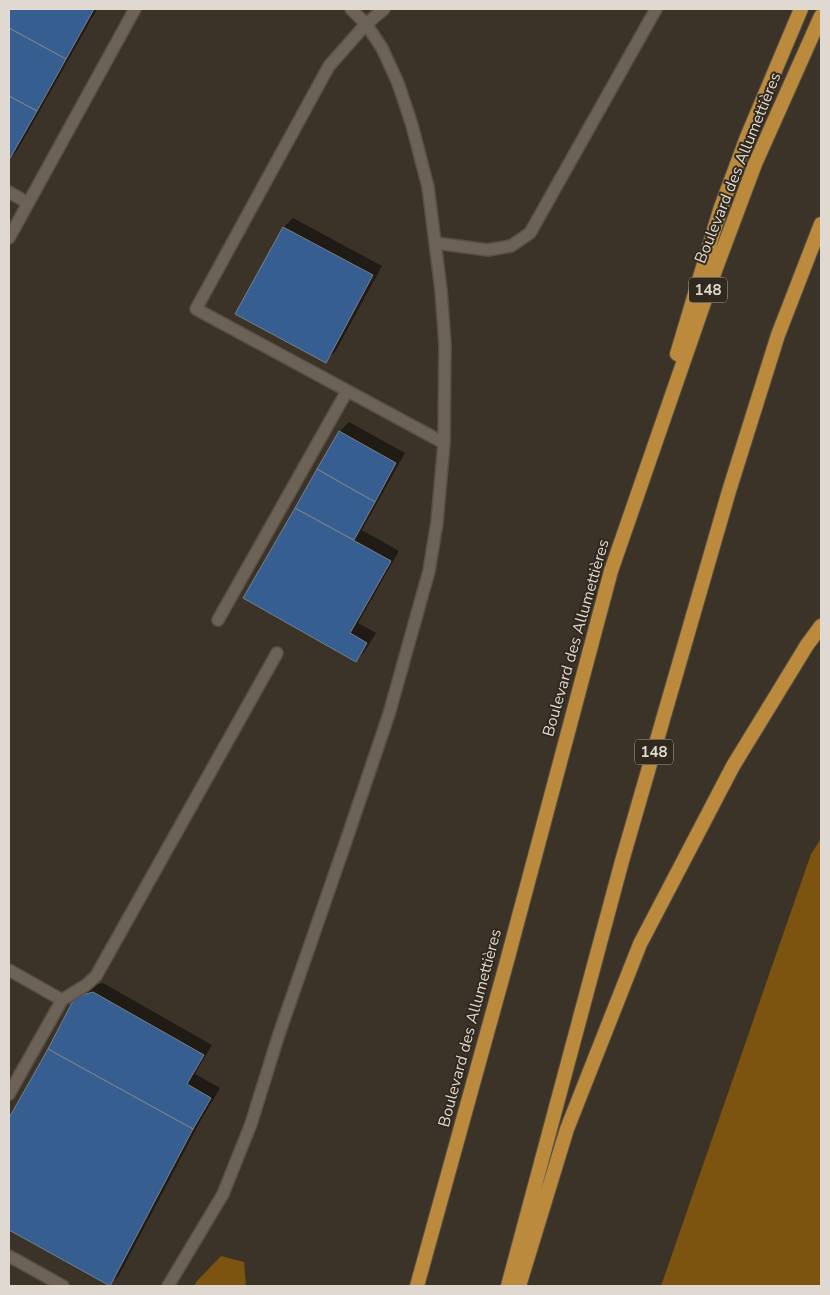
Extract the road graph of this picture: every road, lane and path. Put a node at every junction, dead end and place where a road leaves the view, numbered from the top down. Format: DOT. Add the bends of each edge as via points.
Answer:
graph roads {
  1 [pos="135,9"];
  2 [pos="351,9"];
  3 [pos="361,9"];
  4 [pos="384,9"];
  5 [pos="656,9"];
  6 [pos="801,9"];
  7 [pos="821,16"];
  8 [pos="366,24"];
  9 [pos="9,192"];
  10 [pos="28,203"];
  11 [pos="821,224"];
  12 [pos="9,238"];
  13 [pos="434,243"];
  14 [pos="347,391"];
  15 [pos="444,443"];
  16 [pos="611,570"];
  17 [pos="218,620"];
  18 [pos="821,626"];
  19 [pos="277,653"];
  20 [pos="9,970"];
  21 [pos="62,1000"];
  22 [pos="9,1094"];
  23 [pos="9,1256"];
  24 [pos="63,1286"];
  25 [pos="168,1286"];
  26 [pos="417,1286"];
  27 [pos="508,1286"];
  28 [pos="519,1286"];
  1 -- 10 [label="lane"];
  2 -- 8 [label="lane"];
  3 -- 8 [label="lane"];
  4 -- 8 [label="lane"];
  5 -- 13 [label="lane" via="530,232 511,246 488,250"];
  6 -- 16 [label="highway" via="720,210"];
  7 -- 16 [label="highway, Boulevard des Allumettières / 148" via="755,164"];
  8 -- 13 [label="lane" via="382,48 412,124 428,187"];
  8 -- 14 [label="lane" via="329,66 196,309"];
  9 -- 10 [label="lane"];
  10 -- 12 [label="lane"];
  11 -- 27 [label="highway, 148" via="778,335 729,491 622,861"];
  13 -- 15 [label="lane" via="445,345"];
  14 -- 15 [label="lane"];
  14 -- 17 [label="lane"];
  15 -- 25 [label="lane" via="428,572 389,714 251,1124 223,1194"];
  16 -- 26 [label="highway, Boulevard des Allumettières / 148"];
  18 -- 28 [label="highway" via="733,766 640,944 567,1129"];
  19 -- 21 [label="lane" via="96,976"];
  20 -- 21 [label="lane"];
  21 -- 22 [label="lane"];
  23 -- 24 [label="lane"];
}
